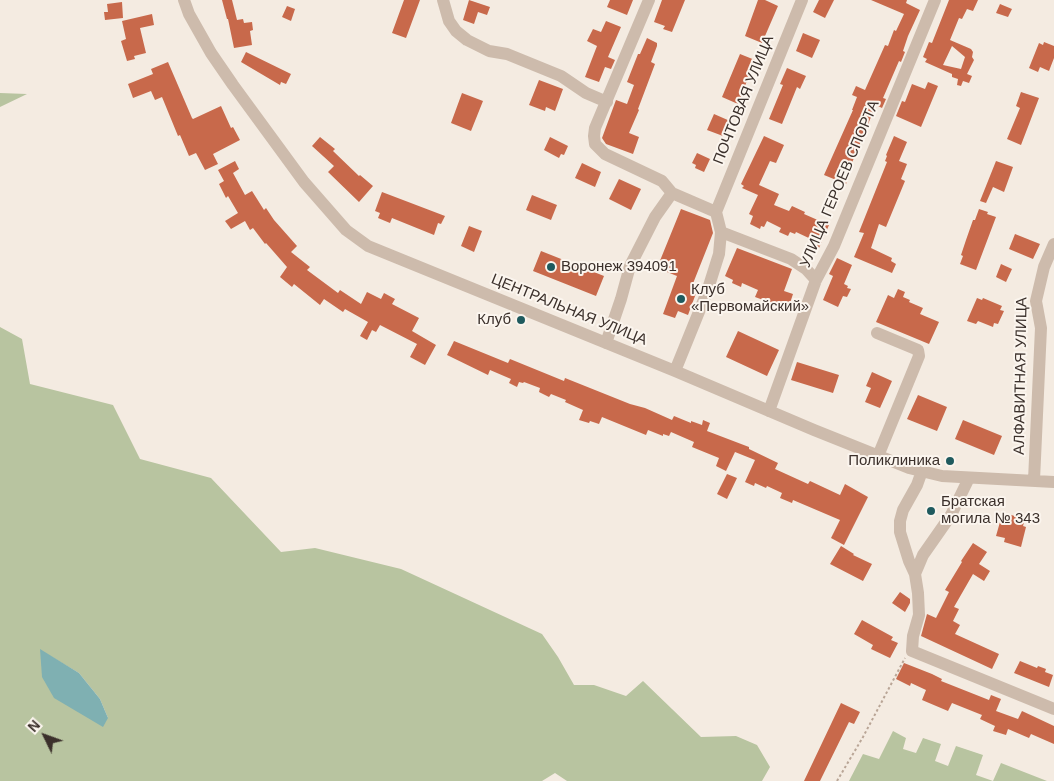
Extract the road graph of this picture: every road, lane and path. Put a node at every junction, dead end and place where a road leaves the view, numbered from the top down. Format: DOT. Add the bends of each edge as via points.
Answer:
graph roads {
  1 [pos="184,0"];
  2 [pos="443,0"];
  3 [pos="650,0"];
  4 [pos="802,0"];
  5 [pos="935,0"];
  6 [pos="607,102"];
  7 [pos="672,193"];
  8 [pos="716,212"];
  9 [pos="721,232"];
  10 [pos="1054,244"];
  11 [pos="816,280"];
  12 [pos="1041,328"];
  13 [pos="1054,329"];
  14 [pos="877,333"];
  15 [pos="606,343"];
  16 [pos="675,371"];
  17 [pos="768,410"];
  18 [pos="878,456"];
  19 [pos="922,472"];
  20 [pos="969,478"];
  21 [pos="1034,480"];
  22 [pos="1054,482"];
  23 [pos="915,574"];
  24 [pos="912,651"];
  25 [pos="1054,709"];
  26 [pos="837,781"];
  1 -- 15 [label="street, ЦЕНТРАЛЬНАЯ УЛИЦА" via="211,53 233,85 304,182 346,230 368,246"];
  2 -- 6 [label="street" via="449,21 456,31 481,48 506,54 561,76"];
  3 -- 6 [label="street"];
  4 -- 8 [label="street, ПОЧТОВАЯ УЛИЦА"];
  5 -- 11 [label="street, УЛИЦА ГЕРОЕВ СПОРТА" via="834,246"];
  6 -- 7 [label="street" via="595,128 595,144 605,154 662,180"];
  7 -- 8 [label="street"];
  7 -- 15 [label="street" via="655,217 630,266"];
  8 -- 9 [label="street"];
  9 -- 11 [label="street" via="791,259"];
  9 -- 16 [label="street" via="719,254 710,282"];
  10 -- 12 [label="street, АЛФАВИТНАЯ УЛИЦА" via="1044,267 1036,301"];
  11 -- 17 [label="street, УЛИЦА ГЕРОЕВ СПОРТА"];
  12 -- 13 [label="street"];
  12 -- 21 [label="street, АЛФАВИТНАЯ УЛИЦА"];
  14 -- 18 [label="street" via="918,350 919,356"];
  15 -- 16 [label="street, ЦЕНТРАЛЬНАЯ УЛИЦА"];
  16 -- 17 [label="street, ЦЕНТРАЛЬНАЯ УЛИЦА"];
  17 -- 18 [label="street, ЦЕНТРАЛЬНАЯ УЛИЦА"];
  18 -- 19 [label="street, ЦЕНТРАЛЬНАЯ УЛИЦА"];
  19 -- 20 [label="street, ЦЕНТРАЛЬНАЯ УЛИЦА"];
  19 -- 23 [label="street" via="900,521 900,532"];
  20 -- 21 [label="street, ЦЕНТРАЛЬНАЯ УЛИЦА"];
  20 -- 23 [label="street" via="952,514 923,555"];
  21 -- 22 [label="street, ЦЕНТРАЛЬНАЯ УЛИЦА"];
  23 -- 24 [label="street" via="919,615"];
  24 -- 25 [label="street"];
  24 -- 26 [label="path" via="898,668"];
}
